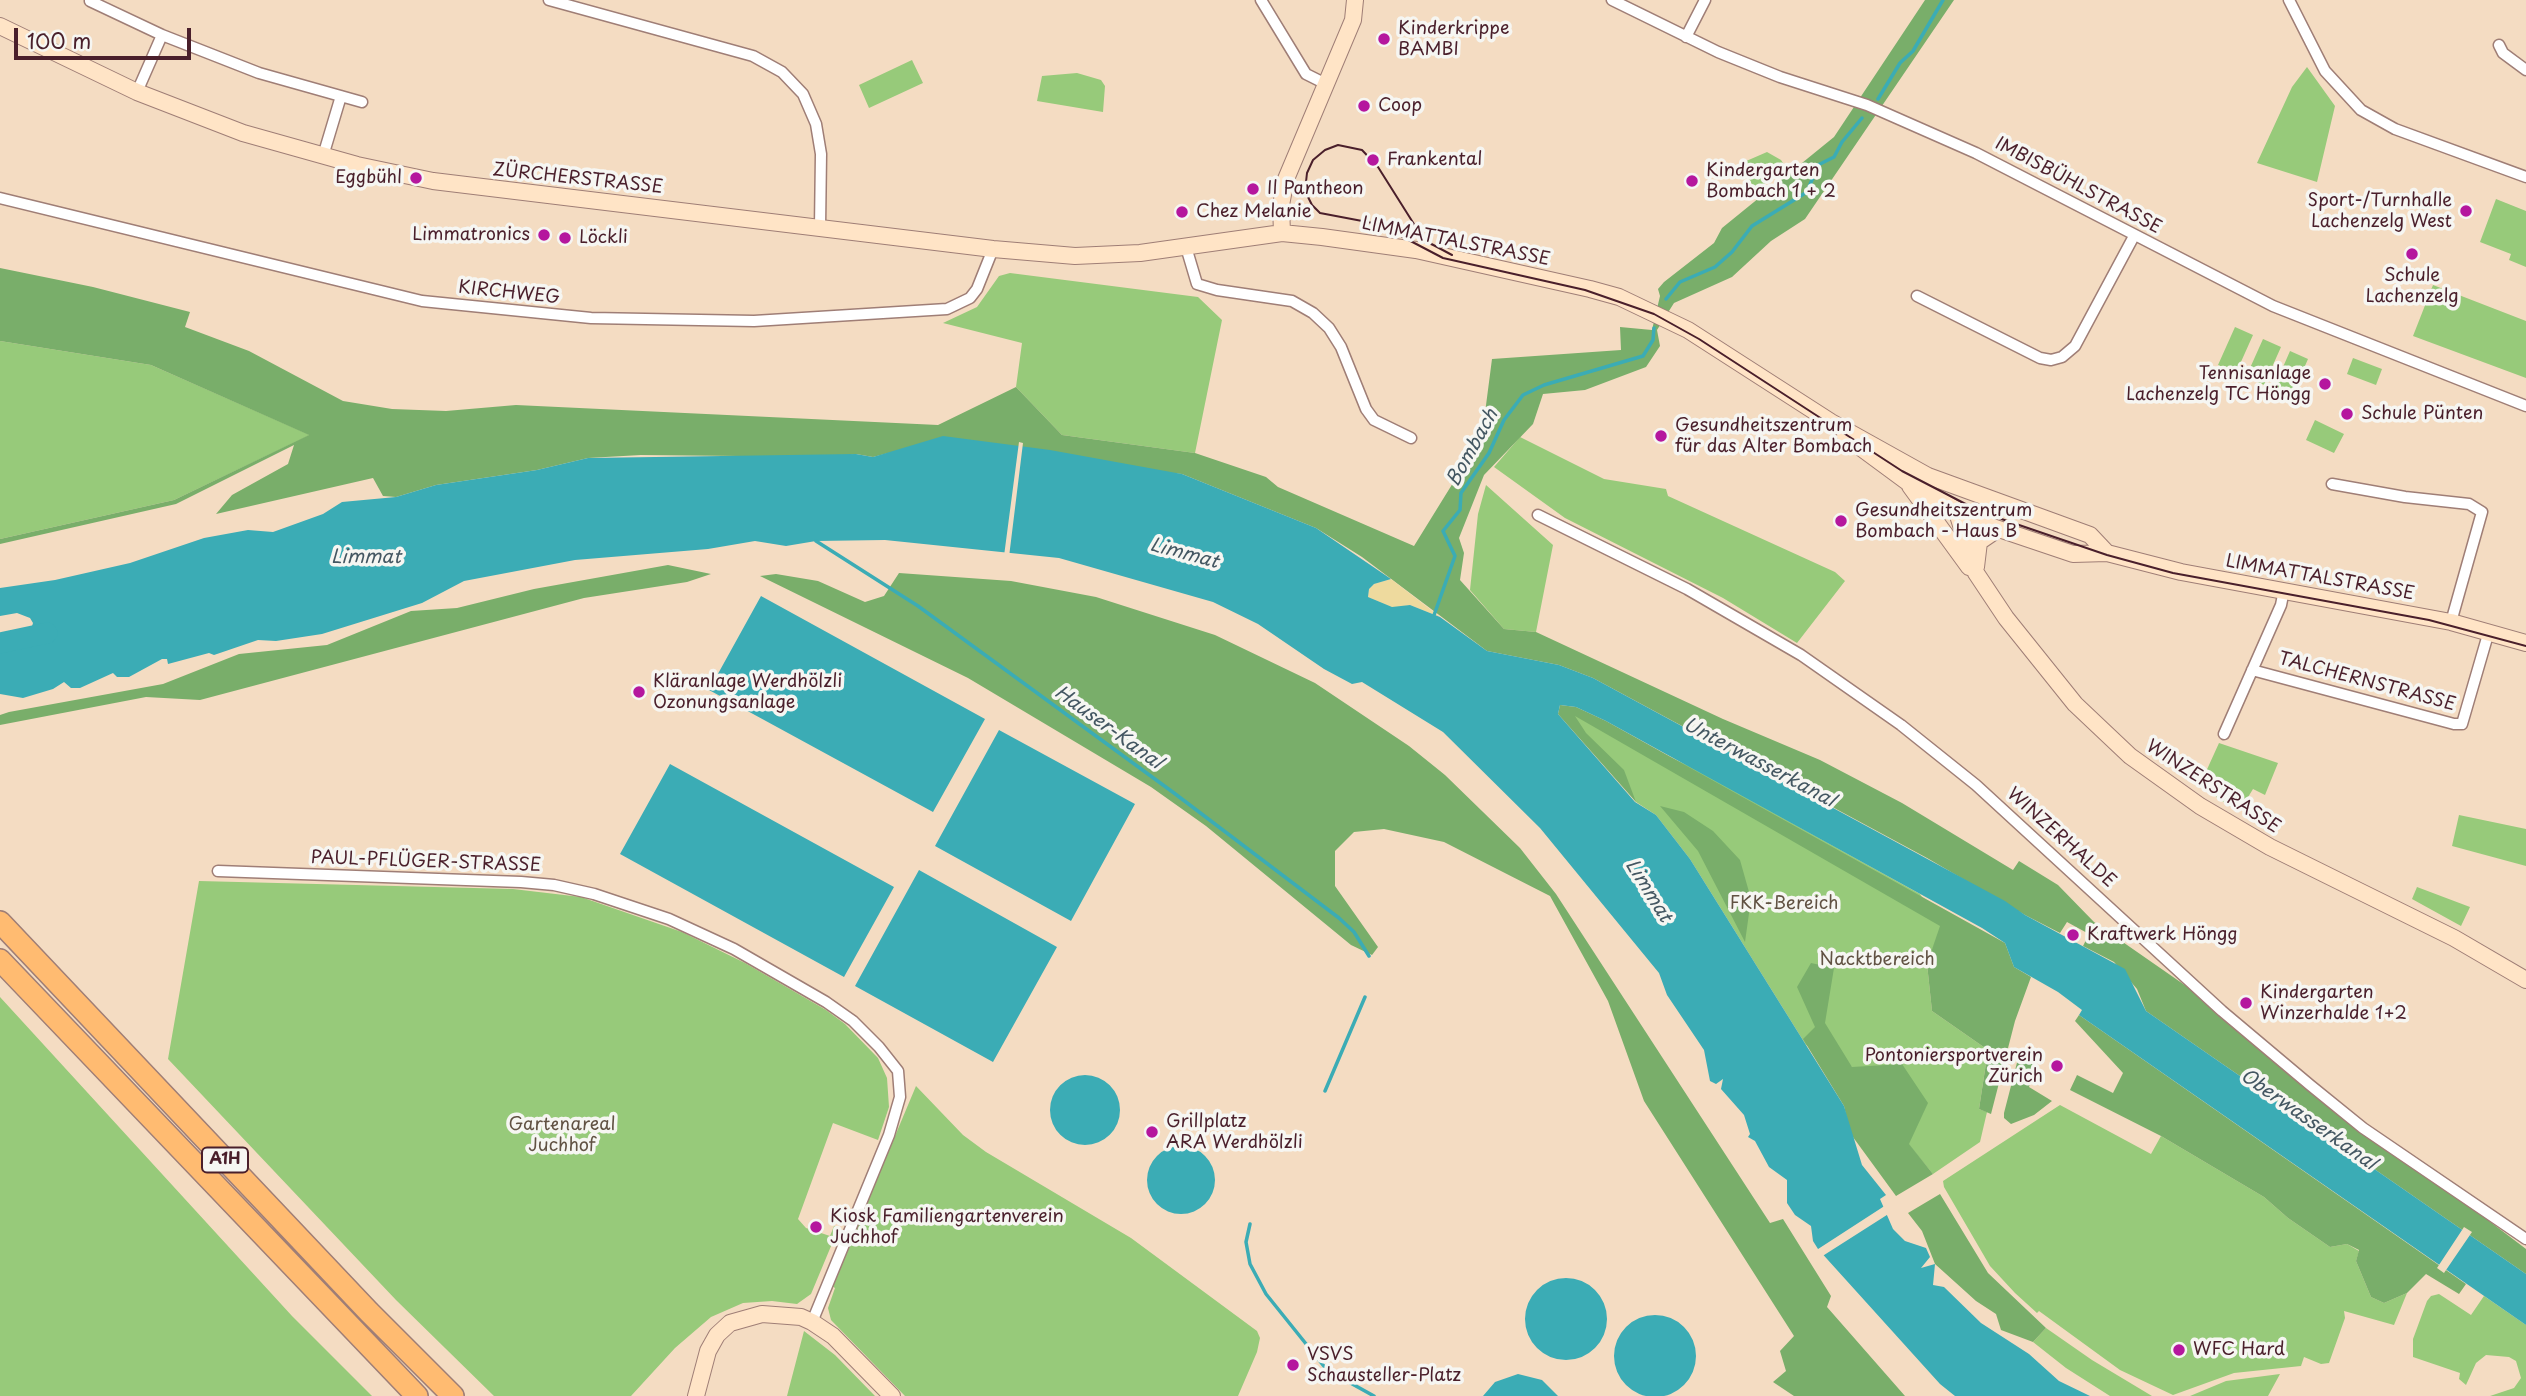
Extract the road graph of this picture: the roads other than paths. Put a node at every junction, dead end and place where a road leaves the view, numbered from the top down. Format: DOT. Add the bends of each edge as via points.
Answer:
graph roads {
  1 [pos="549,0"];
  2 [pos="1261,0"];
  3 [pos="1356,0"];
  4 [pos="1612,0"];
  5 [pos="1705,0"];
  6 [pos="2289,0"];
  7 [pos="90,1"];
  8 [pos="0,26"];
  9 [pos="162,35"];
  10 [pos="1686,37"];
  11 [pos="2499,45"];
  12 [pos="2526,70"];
  13 [pos="1324,83"];
  14 [pos="137,92"];
  15 [pos="341,96"];
  16 [pos="362,102"];
  17 [pos="323,156"];
  18 [pos="2526,177"];
  19 [pos="0,198"];
  20 [pos="826,228"];
  21 [pos="1282,233"];
  22 [pos="2134,236"];
  23 [pos="1186,247"];
  24 [pos="993,250"];
  25 [pos="1917,296"];
  26 [pos="2526,406"];
  27 [pos="1830,422"];
  28 [pos="1411,438"];
  29 [pos="1906,481"];
  30 [pos="2332,484"];
  31 [pos="1963,491"];
  32 [pos="1956,509"];
  33 [pos="1538,515"];
  34 [pos="1998,528"];
  35 [pos="1949,539"];
  36 [pos="2107,553"];
  37 [pos="1976,573"];
  38 [pos="2284,590"];
  39 [pos="2451,622"];
  40 [pos="2489,632"];
  41 [pos="2526,643"];
  42 [pos="2252,670"];
  43 [pos="2224,734"];
  44 [pos="218,871"];
  45 [pos="0,922"];
  46 [pos="0,960"];
  47 [pos="2526,980"];
  48 [pos="2526,1239"];
  49 [pos="812,1322"];
  50 [pos="417,1396"];
  51 [pos="453,1396"];
  52 [pos="696,1396"];
  53 [pos="892,1396"];
  1 -- 20 [label="street" via="753,56 782,72 809,104 816,124"];
  2 -- 13 [label="street" via="1306,74"];
  3 -- 13 [label="main road" via="1353,20"];
  4 -- 10 [label="street, IMBISBÜHLSTRASSE"];
  5 -- 10 [label="street"];
  6 -- 18 [label="street" via="2325,71 2361,110 2410,136"];
  7 -- 9 [label="street"];
  8 -- 14 [label="main road, ZÜRCHERSTRASSE"];
  9 -- 14 [label="street"];
  9 -- 15 [label="street" via="258,73"];
  10 -- 22 [label="street, IMBISBÜHLSTRASSE" via="1780,77 1898,118 1976,153"];
  11 -- 12 [label="street"];
  13 -- 21 [label="main road" via="1286,178"];
  14 -- 17 [label="main road, ZÜRCHERSTRASSE" via="243,133"];
  15 -- 16 [label="street"];
  15 -- 17 [label="street"];
  17 -- 20 [label="main road, ZÜRCHERSTRASSE" via="473,187"];
  19 -- 24 [label="street, KIRCHWEG" via="422,301 591,318 754,321 947,309 970,298"];
  20 -- 24 [label="main road, LIMMATTALSTRASSE"];
  21 -- 23 [label="main road, LIMMATTALSTRASSE"];
  21 -- 27 [label="main road, LIMMATTALSTRASSE" via="1416,250 1619,298 1688,330"];
  22 -- 25 [label="street" via="2081,337 2062,357 2040,358"];
  22 -- 26 [label="street, IMBISBÜHLSTRASSE" via="2273,306"];
  23 -- 24 [label="main road, LIMMATTALSTRASSE" via="1108,256"];
  23 -- 28 [label="street" via="1197,284 1292,301 1313,313 1341,347 1374,420"];
  27 -- 29 [label="main road, LIMMATTALSTRASSE"];
  27 -- 31 [label="main road, LIMMATTALSTRASSE"];
  29 -- 32 [label="main road, LIMMATTALSTRASSE"];
  29 -- 35 [label="main road, WINZERSTRASSE"];
  30 -- 39 [label="street" via="2469,504 2482,512"];
  31 -- 32 [label="main road"];
  31 -- 36 [label="main road, LIMMATTALSTRASSE" via="2091,535"];
  32 -- 34 [label="main road, LIMMATTALSTRASSE"];
  32 -- 35 [label="main road"];
  32 -- 37 [label="main road, WINZERSTRASSE"];
  33 -- 48 [label="street, WINZERHALDE" via="1687,589 1801,655 1901,725 1976,785 2292,1070 2363,1128"];
  34 -- 36 [label="main road, LIMMATTALSTRASSE" via="2081,556"];
  34 -- 37 [label="main road" via="1979,542"];
  35 -- 37 [label="main road, WINZERSTRASSE" via="1963,563"];
  36 -- 38 [label="main road, LIMMATTALSTRASSE"];
  37 -- 47 [label="main road, WINZERSTRASSE" via="2031,653 2098,728 2130,756 2200,806 2270,847 2454,938"];
  38 -- 39 [label="main road, LIMMATTALSTRASSE"];
  38 -- 42 [label="street"];
  39 -- 40 [label="main road, LIMMATTALSTRASSE"];
  40 -- 41 [label="main road, LIMMATTALSTRASSE"];
  40 -- 42 [label="street, TALCHERNSTRASSE" via="2462,724"];
  42 -- 43 [label="street"];
  44 -- 49 [label="street, PAUL-PFLÜGER-STRASSE" via="521,882 594,894 669,919 734,949 853,1021 898,1071 900,1097 889,1135"];
  45 -- 51 [label="highway, A1H"];
  46 -- 50 [label="highway, A1H"];
  49 -- 52 [label="main road" via="762,1314 730,1323 708,1351"];
  49 -- 53 [label="main road" via="833,1336"];
}
